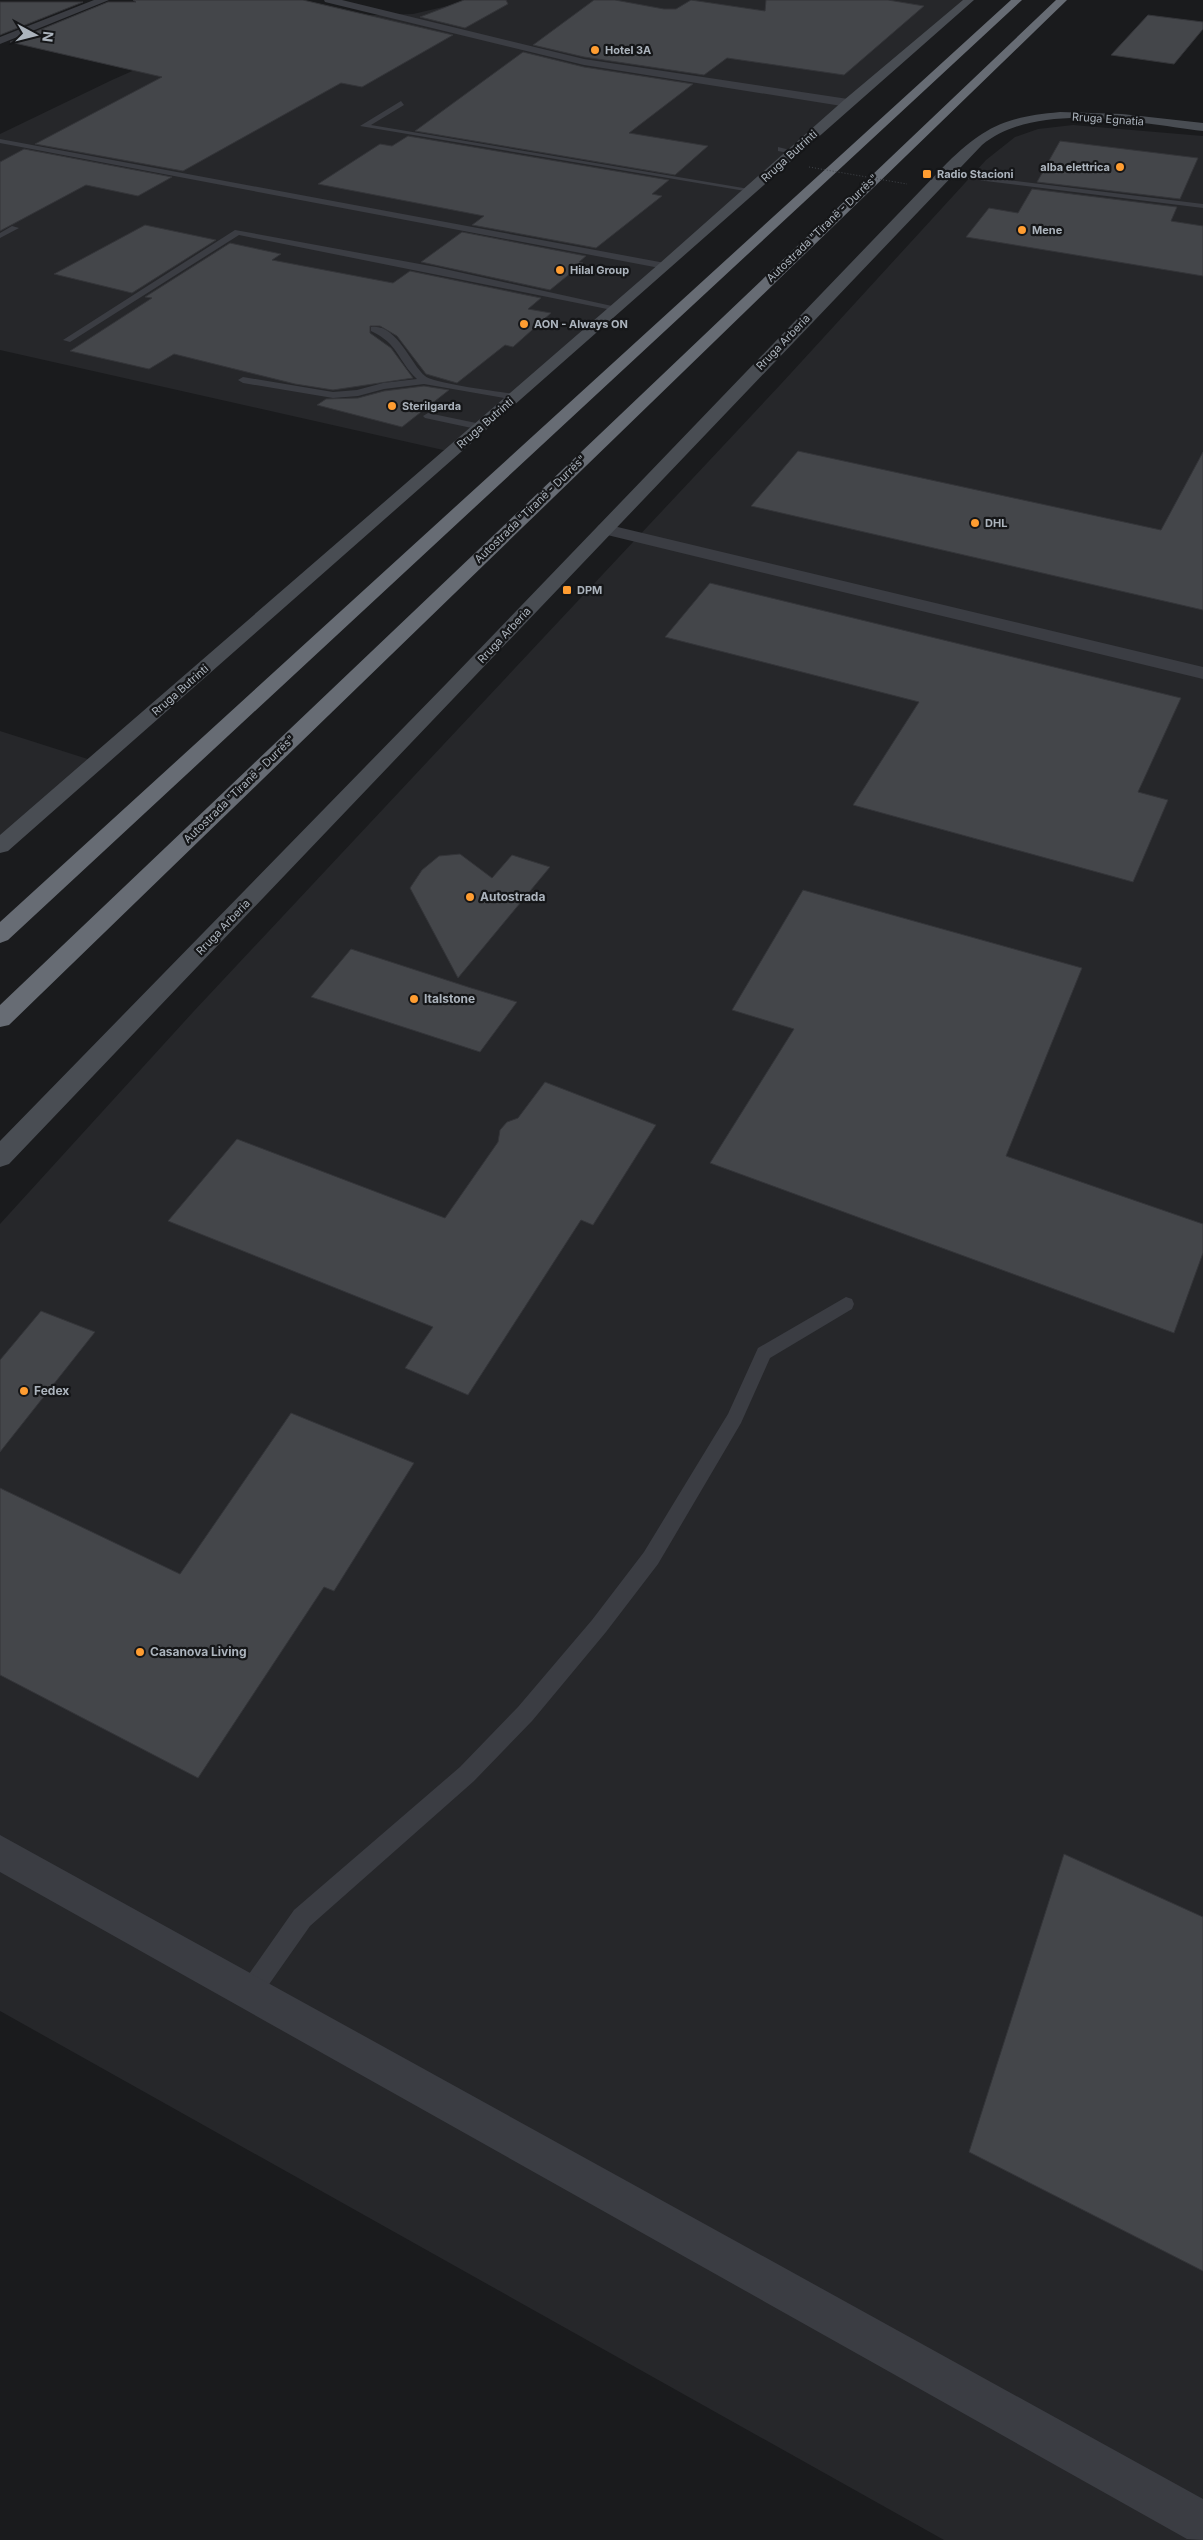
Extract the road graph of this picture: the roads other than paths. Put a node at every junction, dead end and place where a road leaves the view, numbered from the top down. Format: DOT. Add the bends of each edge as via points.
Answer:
graph roads {
  1 [pos="74,0"];
  2 [pos="328,0"];
  3 [pos="969,0"];
  4 [pos="1017,0"];
  5 [pos="1062,0"];
  6 [pos="100,2"];
  7 [pos="0,41"];
  8 [pos="401,103"];
  9 [pos="848,103"];
  10 [pos="1014,122"];
  11 [pos="1203,127"];
  12 [pos="4,142"];
  13 [pos="0,147"];
  14 [pos="945,174"];
  15 [pos="751,190"];
  16 [pos="1203,206"];
  17 [pos="15,228"];
  18 [pos="0,236"];
  19 [pos="665,266"];
  20 [pos="617,308"];
  21 [pos="374,329"];
  22 [pos="67,340"];
  23 [pos="243,380"];
  24 [pos="424,381"];
  25 [pos="515,397"];
  26 [pos="428,416"];
  27 [pos="481,427"];
  28 [pos="605,529"];
  29 [pos="1203,673"];
  30 [pos="0,846"];
  31 [pos="0,935"];
  32 [pos="0,1019"];
  33 [pos="0,1157"];
  34 [pos="846,1304"];
  35 [pos="0,1853"];
  36 [pos="250,1992"];
  37 [pos="1203,2523"];
  1 -- 6 [label="street"];
  2 -- 9 [label="street" via="584,62"];
  3 -- 9 [label="main road, Rruga Butrinti"];
  4 -- 31 [label="highway"];
  5 -- 32 [label="highway, Autostrada \"Tiranë - Durrës\""];
  6 -- 7 [label="street"];
  8 -- 15 [label="lane" via="364,126"];
  9 -- 15 [label="main road, Rruga Butrinti" via="788,150"];
  10 -- 11 [label="main road, Rruga Egnatia" via="1081,116"];
  10 -- 14 [label="main road, Rruga Arberia" via="986,134"];
  12 -- 13 [label="lane"];
  12 -- 19 [label="lane"];
  14 -- 16 [label="lane"];
  14 -- 28 [label="main road, Rruga Arberia"];
  15 -- 19 [label="main road, Rruga Butrinti"];
  17 -- 18 [label="lane"];
  19 -- 20 [label="main road, Rruga Butrinti"];
  20 -- 22 [label="lane" via="238,232"];
  20 -- 25 [label="main road, Rruga Butrinti"];
  21 -- 24 [label="lane" via="388,336"];
  23 -- 24 [label="lane" via="333,395"];
  24 -- 25 [label="lane"];
  25 -- 27 [label="main road, Rruga Butrinti"];
  26 -- 27 [label="lane"];
  27 -- 30 [label="main road, Rruga Butrinti"];
  28 -- 29 [label="street"];
  28 -- 33 [label="main road, Rruga Arberia"];
  34 -- 36 [label="lane" via="764,1352 735,1418 651,1558 599,1626 525,1714 467,1774 302,1918"];
  35 -- 36 [label="street"];
  36 -- 37 [label="street"];
}
